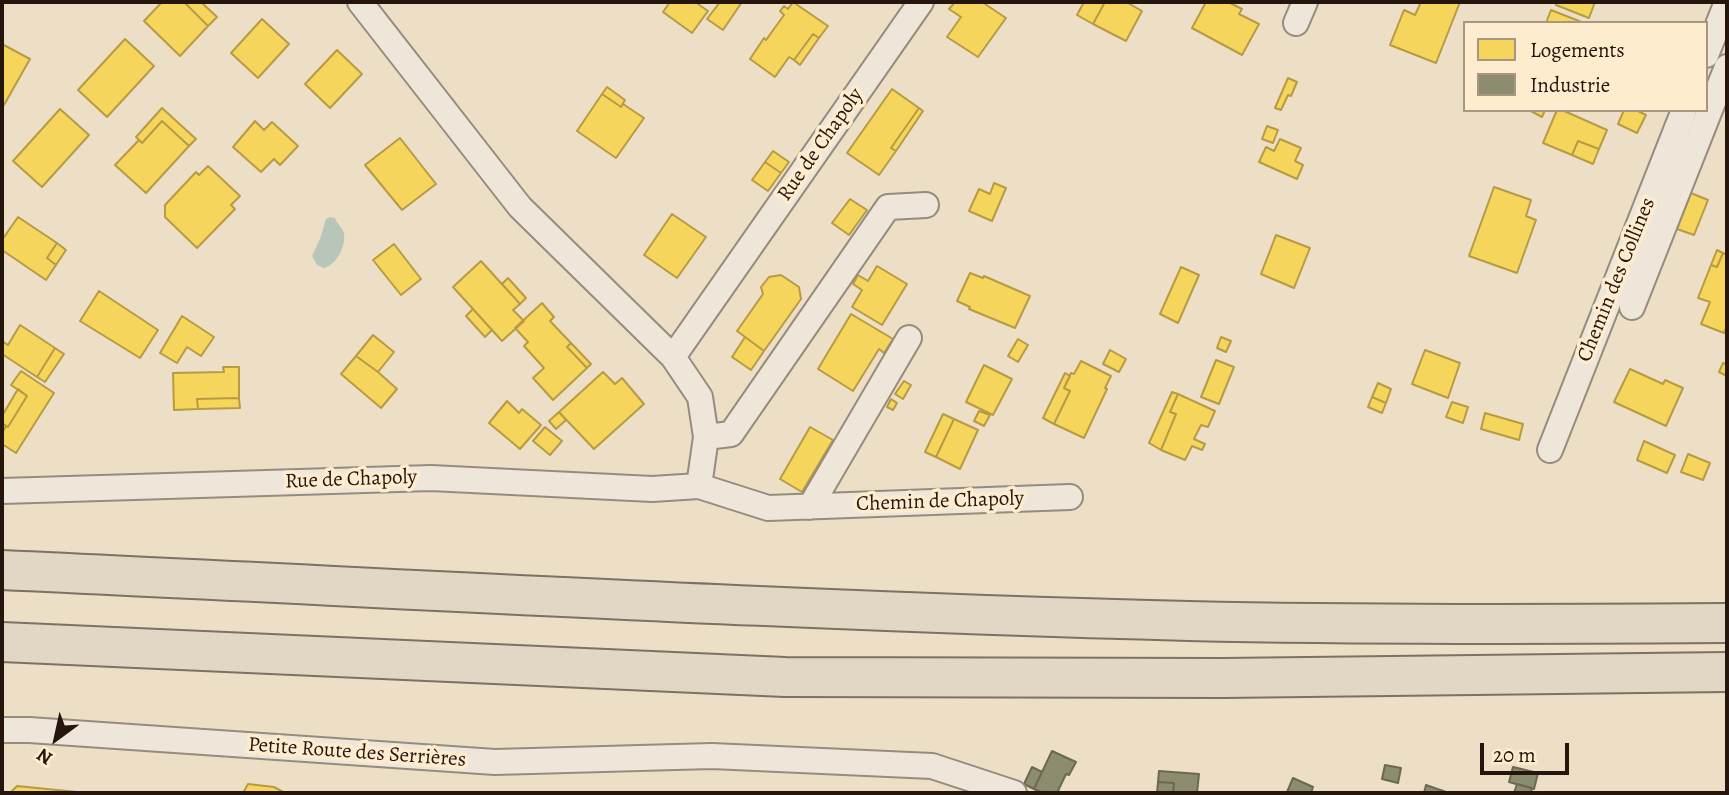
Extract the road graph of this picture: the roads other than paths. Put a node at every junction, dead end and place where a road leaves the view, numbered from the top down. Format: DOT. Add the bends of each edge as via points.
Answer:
graph roads {
  1 [pos="360,2"];
  2 [pos="921,2"];
  3 [pos="1727,2"];
  4 [pos="1708,50"];
  5 [pos="1727,67"];
  6 [pos="1683,112"];
  7 [pos="926,205"];
  8 [pos="1632,307"];
  9 [pos="909,338"];
  10 [pos="673,358"];
  11 [pos="706,437"];
  12 [pos="1550,450"];
  13 [pos="699,486"];
  14 [pos="2,491"];
  15 [pos="1070,497"];
  16 [pos="810,507"];
  17 [pos="2,570"];
  18 [pos="1727,623"];
  19 [pos="2,642"];
  20 [pos="1727,673"];
  21 [pos="2,730"];
  22 [pos="1014,793"];
  1 -- 10 [label="street" via="520,206"];
  2 -- 10 [label="street, Rue de Chapoly"];
  3 -- 4 [label="street"];
  5 -- 8 [label="street, Chemin des Collines"];
  6 -- 12 [label="street, Chemin des Collines"];
  7 -- 11 [label="street" via="888,207 731,434"];
  9 -- 16 [label="street"];
  10 -- 11 [label="street" via="700,397"];
  11 -- 13 [label="street"];
  13 -- 14 [label="street, Rue de Chapoly" via="653,489 431,478"];
  13 -- 16 [label="street, Rue de Chapoly" via="768,509"];
  15 -- 16 [label="street, Chemin de Chapoly"];
  17 -- 18 [label="highway" via="1189,621"];
  19 -- 20 [label="highway" via="785,677"];
  21 -- 22 [label="street, Petite Route des Serrières" via="495,762 712,756 932,766"];
}
